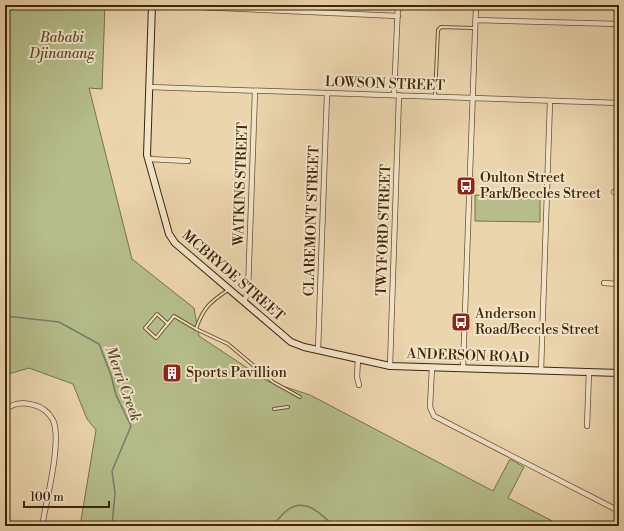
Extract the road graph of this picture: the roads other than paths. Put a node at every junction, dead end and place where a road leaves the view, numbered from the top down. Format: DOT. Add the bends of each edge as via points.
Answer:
graph roads {
  1 [pos="153,5"];
  2 [pos="398,5"];
  3 [pos="476,5"];
  4 [pos="398,16"];
  5 [pos="476,20"];
  6 [pos="619,24"];
  7 [pos="475,28"];
  8 [pos="150,87"];
  9 [pos="255,90"];
  10 [pos="327,93"];
  11 [pos="397,95"];
  12 [pos="435,96"];
  13 [pos="473,98"];
  14 [pos="550,100"];
  15 [pos="619,103"];
  16 [pos="148,159"];
  17 [pos="188,161"];
  18 [pos="604,283"];
  19 [pos="619,284"];
  20 [pos="229,289"];
  21 [pos="244,302"];
  22 [pos="168,324"];
  23 [pos="196,328"];
  24 [pos="318,350"];
  25 [pos="358,359"];
  26 [pos="390,366"];
  27 [pos="432,367"];
  28 [pos="463,368"];
  29 [pos="541,371"];
  30 [pos="589,372"];
  31 [pos="619,373"];
  32 [pos="358,385"];
  33 [pos="300,397"];
  34 [pos="288,407"];
  35 [pos="274,409"];
  36 [pos="5,410"];
  37 [pos="587,426"];
  38 [pos="619,511"];
  39 [pos="5,513"];
  40 [pos="7,526"];
  41 [pos="40,526"];
  1 -- 4 [label="street"];
  1 -- 8 [label="street, MCBRYDE STREET"];
  2 -- 4 [label="street, TWYFORD STREET"];
  3 -- 5 [label="street"];
  4 -- 11 [label="street, TWYFORD STREET"];
  5 -- 6 [label="street"];
  5 -- 7 [label="street"];
  7 -- 12 [label="lane" via="441,27 438,30"];
  7 -- 13 [label="street"];
  8 -- 9 [label="street, LOWSON STREET"];
  8 -- 16 [label="street, MCBRYDE STREET"];
  9 -- 10 [label="street, LOWSON STREET"];
  9 -- 21 [label="street, WATKINS STREET" via="248,291"];
  10 -- 11 [label="street, LOWSON STREET"];
  10 -- 24 [label="street, CLAREMONT STREET"];
  11 -- 12 [label="street, LOWSON STREET"];
  11 -- 26 [label="street, TWYFORD STREET"];
  12 -- 13 [label="street, LOWSON STREET"];
  13 -- 14 [label="street, LOWSON STREET"];
  13 -- 28 [label="street"];
  14 -- 15 [label="street, LOWSON STREET"];
  14 -- 29 [label="street"];
  16 -- 17 [label="street"];
  16 -- 20 [label="street, MCBRYDE STREET" via="171,239"];
  18 -- 19 [label="street"];
  20 -- 21 [label="street, MCBRYDE STREET"];
  20 -- 23 [label="lane" via="207,305"];
  21 -- 24 [label="street, MCBRYDE STREET" via="291,342 304,348"];
  22 -- 22 [label="lane" via="156,338 145,328 157,314"];
  22 -- 23 [label="lane" via="174,316"];
  23 -- 33 [label="lane" via="228,344 273,382"];
  24 -- 25 [label="street, ANDERSON ROAD"];
  25 -- 26 [label="street, ANDERSON ROAD"];
  25 -- 32 [label="street"];
  26 -- 27 [label="street, ANDERSON ROAD"];
  27 -- 28 [label="street, ANDERSON ROAD"];
  27 -- 38 [label="street" via="430,407 438,418"];
  28 -- 29 [label="street, ANDERSON ROAD"];
  29 -- 30 [label="street, ANDERSON ROAD"];
  30 -- 31 [label="street, ANDERSON ROAD"];
  30 -- 37 [label="street"];
  34 -- 35 [label="lane"];
  36 -- 41 [label="street" via="14,404 38,406 50,416 55,428 55,448 43,521"];
  39 -- 40 [label="street"];
}
